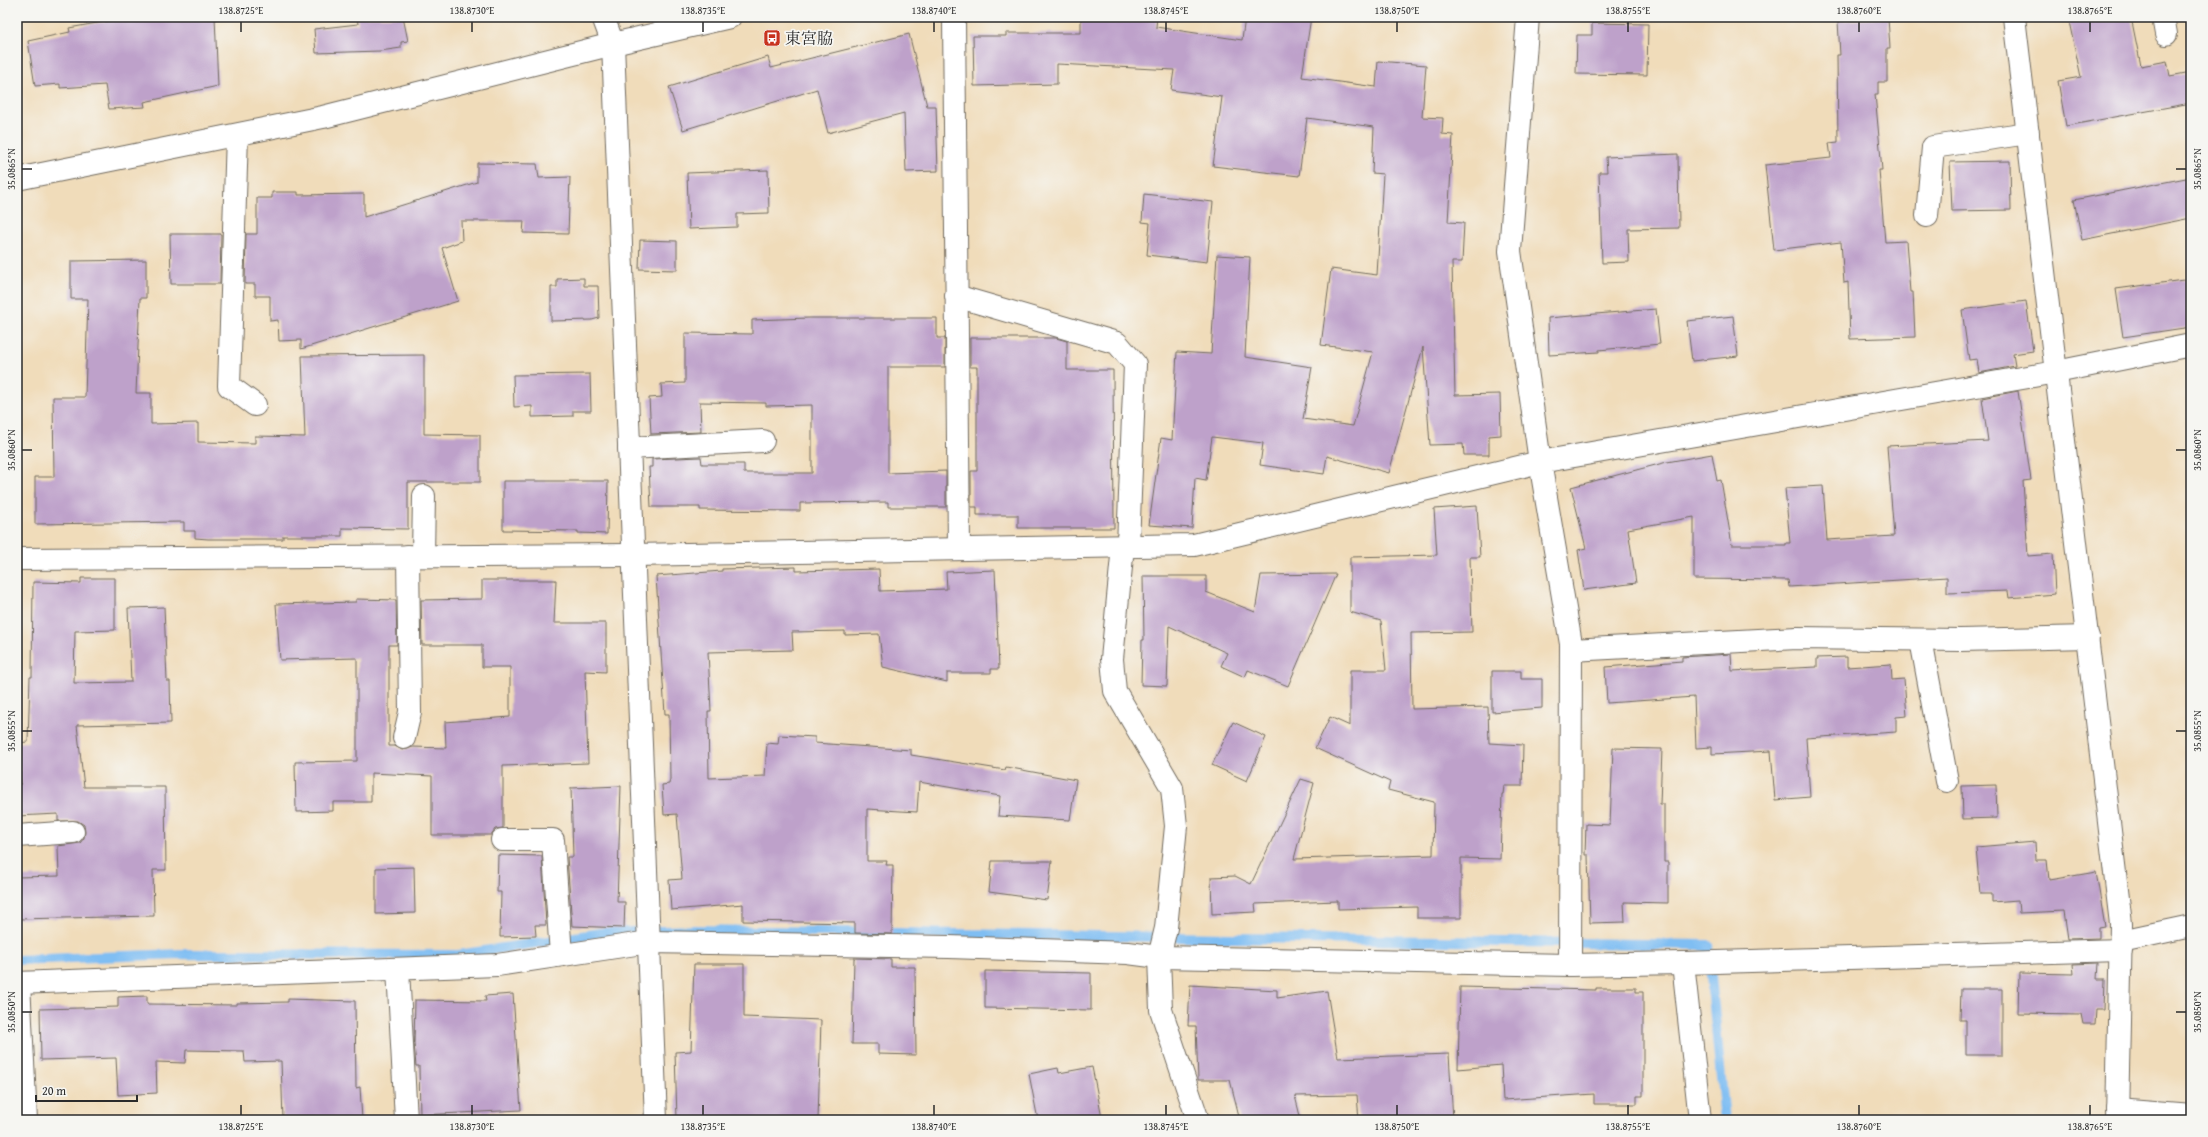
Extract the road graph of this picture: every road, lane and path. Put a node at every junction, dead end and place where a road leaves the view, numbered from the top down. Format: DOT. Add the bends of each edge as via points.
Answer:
graph roads {
  1 [pos="603,17"];
  2 [pos="728,17"];
  3 [pos="954,17"];
  4 [pos="1528,17"];
  5 [pos="2014,17"];
  6 [pos="613,44"];
  7 [pos="2028,133"];
  8 [pos="238,135"];
  9 [pos="17,179"];
  10 [pos="1927,216"];
  11 [pos="956,296"];
  12 [pos="2191,345"];
  13 [pos="2056,372"];
  14 [pos="255,405"];
  15 [pos="762,441"];
  16 [pos="629,448"];
  17 [pos="1540,462"];
  18 [pos="424,496"];
  19 [pos="1125,546"];
  20 [pos="958,549"];
  21 [pos="633,555"];
  22 [pos="416,556"];
  23 [pos="17,559"];
  24 [pos="2088,637"];
  25 [pos="1921,640"];
  26 [pos="1571,650"];
  27 [pos="404,738"];
  28 [pos="1947,782"];
  29 [pos="73,832"];
  30 [pos="17,836"];
  31 [pos="502,840"];
  32 [pos="2191,926"];
  33 [pos="649,942"];
  34 [pos="2121,946"];
  35 [pos="560,955"];
  36 [pos="1159,958"];
  37 [pos="1683,962"];
  38 [pos="1570,965"];
  39 [pos="398,969"];
  40 [pos="18,983"];
  41 [pos="2117,1115"];
  42 [pos="2191,1116"];
  43 [pos="26,1120"];
  44 [pos="406,1120"];
  45 [pos="656,1120"];
  46 [pos="1198,1120"];
  47 [pos="1700,1120"];
  1 -- 6 [label="street"];
  2 -- 6 [label="street"];
  3 -- 11 [label="street"];
  4 -- 17 [label="street" via="1510,251"];
  5 -- 7 [label="street"];
  6 -- 8 [label="street" via="323,117"];
  6 -- 16 [label="street"];
  7 -- 10 [label="street" via="1933,147"];
  7 -- 13 [label="street"];
  8 -- 9 [label="street"];
  8 -- 14 [label="street" via="229,386"];
  11 -- 19 [label="street" via="1117,343 1135,364"];
  11 -- 20 [label="street"];
  12 -- 13 [label="street"];
  13 -- 17 [label="street"];
  13 -- 24 [label="street"];
  15 -- 16 [label="street"];
  16 -- 21 [label="street"];
  17 -- 19 [label="street" via="1194,545"];
  17 -- 26 [label="street"];
  18 -- 22 [label="street"];
  19 -- 20 [label="street"];
  19 -- 36 [label="street" via="1112,659 1115,691 1172,788 1176,826 1166,928"];
  20 -- 21 [label="street"];
  21 -- 22 [label="street"];
  21 -- 33 [label="street"];
  22 -- 23 [label="street"];
  22 -- 27 [label="street" via="410,712"];
  24 -- 25 [label="street"];
  24 -- 34 [label="street" via="2121,924"];
  25 -- 26 [label="street" via="1797,638"];
  25 -- 28 [label="street"];
  26 -- 38 [label="street"];
  29 -- 30 [label="street"];
  31 -- 35 [label="street" via="553,840"];
  32 -- 34 [label="street"];
  33 -- 35 [label="street"];
  33 -- 36 [label="street" via="957,947 1128,953"];
  33 -- 45 [label="street"];
  34 -- 37 [label="street"];
  34 -- 41 [label="street"];
  35 -- 39 [label="street" via="497,965"];
  36 -- 38 [label="street"];
  36 -- 46 [label="street" via="1161,1010"];
  37 -- 38 [label="street"];
  37 -- 47 [label="street"];
  39 -- 40 [label="street"];
  39 -- 44 [label="street"];
  40 -- 43 [label="street"];
  41 -- 42 [label="street"];
}
